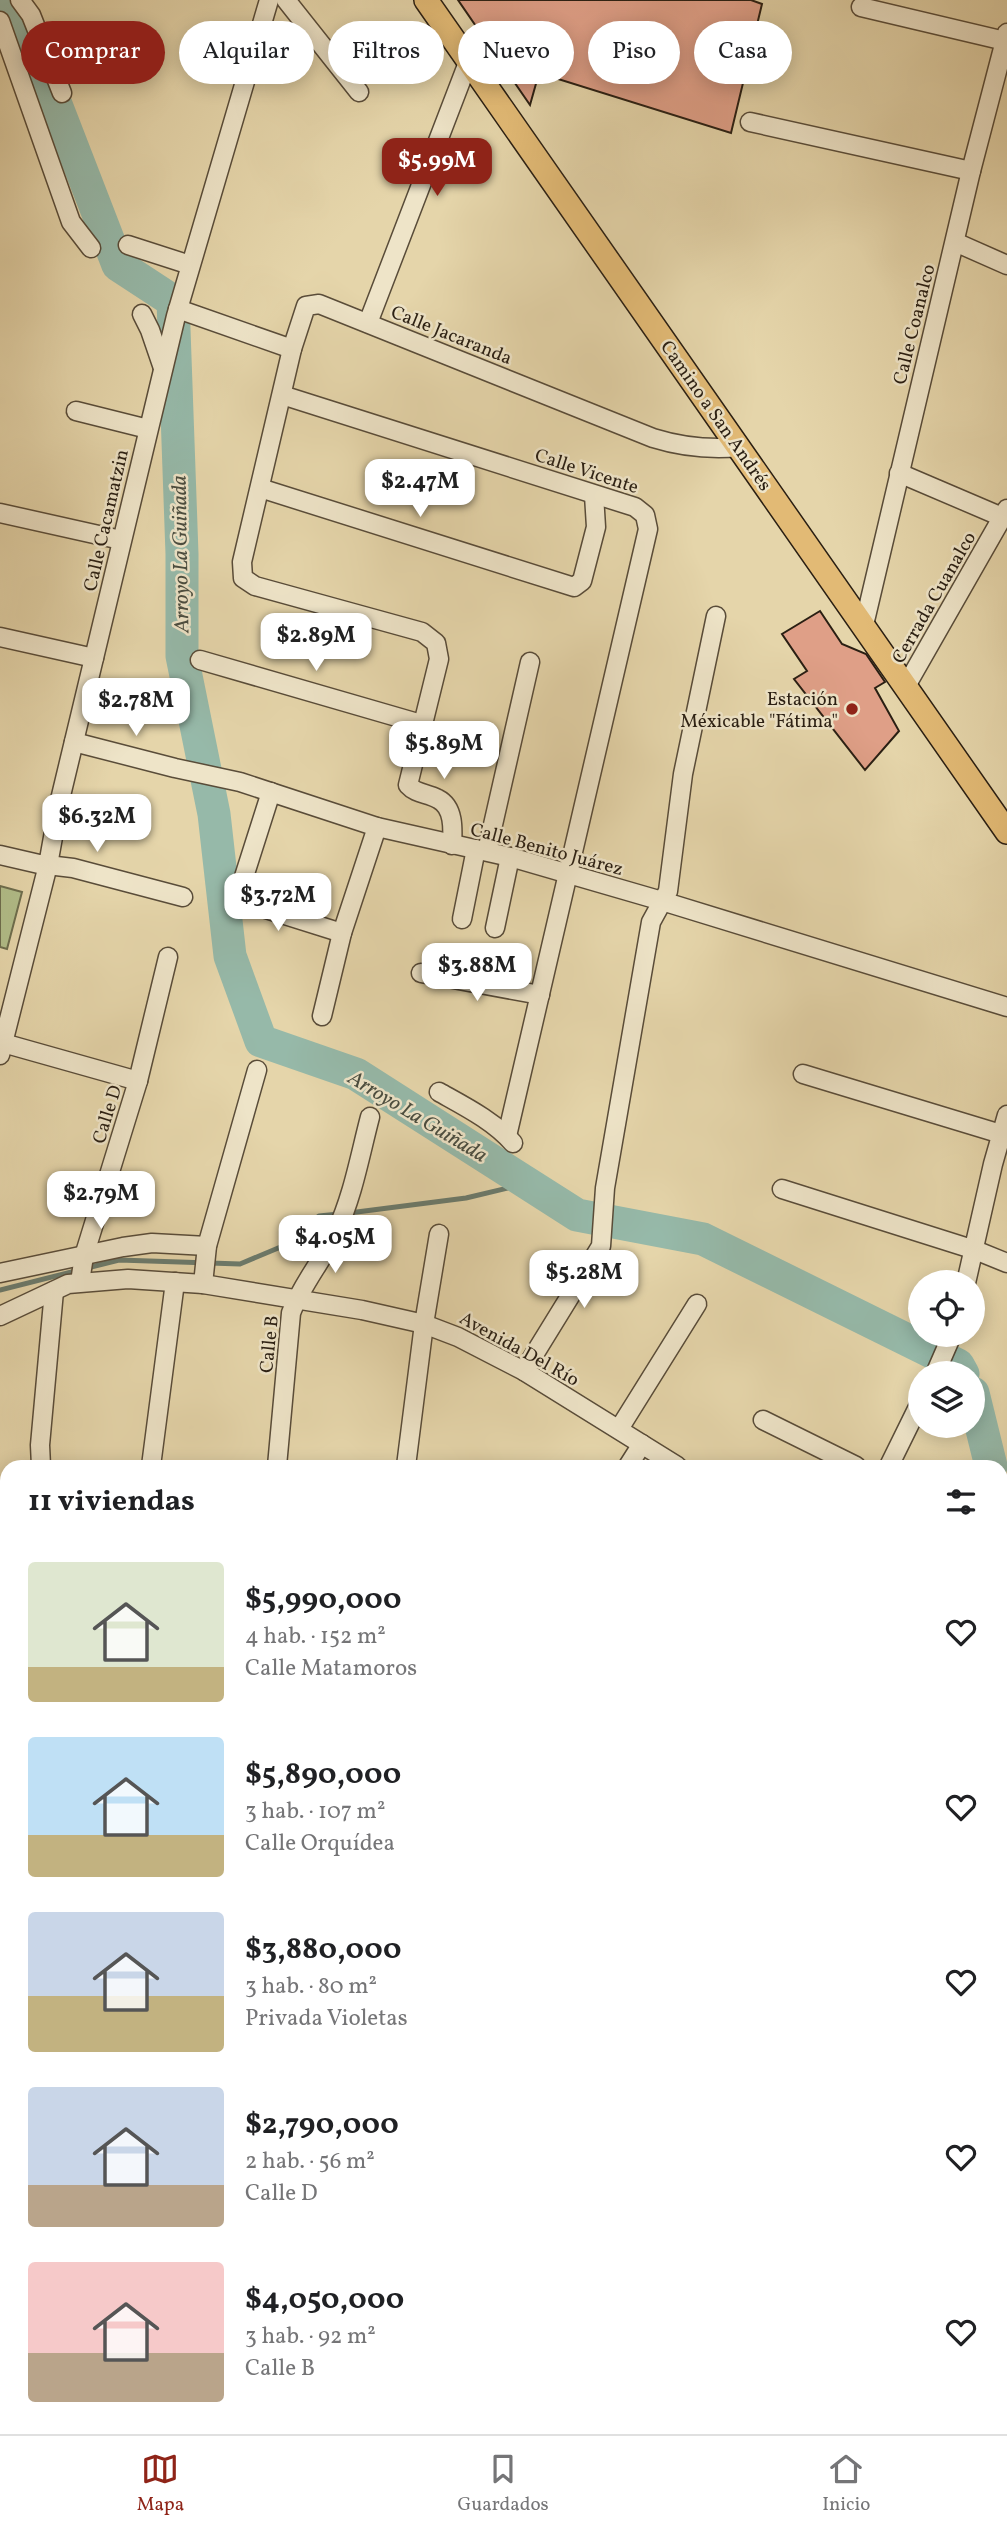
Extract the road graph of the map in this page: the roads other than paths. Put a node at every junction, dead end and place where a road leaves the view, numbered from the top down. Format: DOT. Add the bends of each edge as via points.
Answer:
graph roads {
  1 [pos="20,0"];
  2 [pos="269,0"];
  3 [pos="286,0"];
  4 [pos="426,0"];
  5 [pos="861,7"];
  6 [pos="0,21"];
  7 [pos="1006,37"];
  8 [pos="458,45"];
  9 [pos="460,84"];
  10 [pos="486,84"];
  11 [pos="1000,85"];
  12 [pos="359,92"];
  13 [pos="62,93"];
  14 [pos="750,122"];
  15 [pos="971,171"];
  16 [pos="955,242"];
  17 [pos="128,245"];
  18 [pos="91,248"];
  19 [pos="190,265"];
  20 [pos="1007,265"];
  21 [pos="177,312"];
  22 [pos="142,314"];
  23 [pos="368,323"];
  24 [pos="292,349"];
  25 [pos="164,364"];
  26 [pos="282,395"];
  27 [pos="76,411"];
  28 [pos="148,429"];
  29 [pos="740,447"];
  30 [pos="899,474"];
  31 [pos="260,488"];
  32 [pos="594,495"];
  33 [pos="0,513"];
  34 [pos="1005,513"];
  35 [pos="121,540"];
  36 [pos="716,616"];
  37 [pos="864,625"];
  38 [pos="0,636"];
  39 [pos="94,658"];
  40 [pos="200,660"];
  41 [pos="530,662"];
  42 [pos="906,686"];
  43 [pos="421,724"];
  44 [pos="74,742"];
  45 [pos="271,792"];
  46 [pos="377,827"];
  47 [pos="1007,831"];
  48 [pos="452,845"];
  49 [pos="482,850"];
  50 [pos="0,855"];
  51 [pos="510,857"];
  52 [pos="48,865"];
  53 [pos="567,874"];
  54 [pos="183,897"];
  55 [pos="662,901"];
  56 [pos="462,919"];
  57 [pos="495,928"];
  58 [pos="342,933"];
  59 [pos="168,957"];
  60 [pos="421,972"];
  61 [pos="540,995"];
  62 [pos="6,998"];
  63 [pos="1007,1007"];
  64 [pos="322,1016"];
  65 [pos="1,1049"];
  66 [pos="257,1070"];
  67 [pos="803,1074"];
  68 [pos="138,1081"];
  69 [pos="439,1092"];
  70 [pos="1007,1115"];
  71 [pos="370,1117"];
  72 [pos="1001,1134"];
  73 [pos="782,1189"];
  74 [pos="439,1234"];
  75 [pos="207,1249"];
  76 [pos="975,1250"];
  77 [pos="1007,1262"];
  78 [pos="82,1268"];
  79 [pos="970,1270"];
  80 [pos="0,1273"];
  81 [pos="204,1277"];
  82 [pos="175,1282"];
  83 [pos="54,1291"];
  84 [pos="297,1298"];
  85 [pos="697,1304"];
  86 [pos="0,1315"];
  87 [pos="424,1324"];
  88 [pos="524,1371"];
  89 [pos="763,1420"];
  90 [pos="908,1427"];
  91 [pos="619,1429"];
  92 [pos="642,1444"];
  93 [pos="41,1460"];
  94 [pos="152,1460"];
  95 [pos="278,1460"];
  96 [pos="407,1460"];
  97 [pos="632,1460"];
  98 [pos="667,1460"];
  99 [pos="844,1460"];
  100 [pos="891,1460"];
  1 -- 13 [label="street" via="31,15"];
  2 -- 19 [label="street, Calle Cacamatzin"];
  3 -- 12 [label="street"];
  4 -- 8 [label="main road, Camino a San Andrés"];
  5 -- 7 [label="street"];
  6 -- 18 [label="street" via="71,222"];
  7 -- 11 [label="street, Calle Coanalco"];
  9 -- 23 [label="street"];
  10 -- 29 [label="main road, Camino a San Andrés"];
  11 -- 15 [label="street, Calle Coanalco"];
  14 -- 15 [label="street"];
  15 -- 16 [label="street, Calle Coanalco"];
  16 -- 20 [label="street"];
  16 -- 30 [label="street, Calle Coanalco"];
  17 -- 19 [label="street"];
  19 -- 21 [label="street, Calle Cacamatzin"];
  21 -- 24 [label="street"];
  21 -- 25 [label="street, Calle Cacamatzin"];
  22 -- 25 [label="street"];
  23 -- 24 [label="street, Calle Jacaranda" via="310,304 303,310"];
  23 -- 29 [label="street, Calle Jacaranda" via="653,438 706,449"];
  24 -- 26 [label="street"];
  25 -- 28 [label="street, Calle Cacamatzin"];
  26 -- 31 [label="street"];
  26 -- 32 [label="street, Calle Vicente"];
  27 -- 28 [label="street"];
  28 -- 35 [label="street, Calle Cacamatzin"];
  29 -- 37 [label="main road, Camino a San Andrés"];
  30 -- 34 [label="street, Cerrada Cuanalco"];
  30 -- 37 [label="street, Calle Coanalco"];
  31 -- 32 [label="street" via="574,587 582,582 596,527"];
  31 -- 43 [label="street" via="242,562 243,578 255,586 422,632 436,643 439,659"];
  32 -- 53 [label="street, Calle Vicente" via="641,510 648,529"];
  33 -- 35 [label="street"];
  34 -- 42 [label="street, Cerrada Cuanalco"];
  35 -- 39 [label="street, Calle Cacamatzin"];
  36 -- 55 [label="street" via="683,774 668,891"];
  37 -- 42 [label="main road, Camino a San Andrés"];
  38 -- 39 [label="street"];
  39 -- 44 [label="street, Calle Cacamatzin"];
  40 -- 43 [label="street"];
  41 -- 49 [label="street"];
  42 -- 47 [label="main road, Camino a San Andrés"];
  43 -- 48 [label="street" via="408,785 447,807"];
  44 -- 45 [label="street, Calle Benito Juárez"];
  44 -- 52 [label="street, Calle Cacamatzin"];
  45 -- 46 [label="street, Calle Benito Juárez"];
  45 -- 58 [label="street" via="242,895 253,905"];
  46 -- 48 [label="street, Calle Benito Juárez"];
  46 -- 58 [label="street"];
  48 -- 49 [label="street, Calle Benito Juárez"];
  49 -- 51 [label="street, Calle Benito Juárez"];
  49 -- 56 [label="street"];
  50 -- 52 [label="street"];
  51 -- 53 [label="street, Calle Benito Juárez"];
  51 -- 57 [label="street"];
  52 -- 54 [label="street" via="73,867"];
  52 -- 62 [label="street, Calle Cacamatzin"];
  53 -- 55 [label="street, Calle Benito Juárez"];
  53 -- 61 [label="street"];
  55 -- 63 [label="street, Calle Benito Juárez"];
  55 -- 88 [label="street" via="651,922 604,1194 601,1246"];
  58 -- 64 [label="street"];
  59 -- 68 [label="street, Calle D"];
  60 -- 61 [label="street"];
  61 -- 69 [label="street" via="511,1140"];
  62 -- 65 [label="street, Calle Cacamatzin"];
  65 -- 68 [label="street"];
  66 -- 75 [label="street"];
  67 -- 72 [label="street"];
  68 -- 78 [label="street, Calle D"];
  70 -- 72 [label="street"];
  71 -- 84 [label="street, Calle B" via="337,1229"];
  72 -- 76 [label="street"];
  73 -- 76 [label="street"];
  74 -- 87 [label="street"];
  75 -- 78 [label="street" via="152,1243 103,1250"];
  75 -- 81 [label="street"];
  76 -- 77 [label="street"];
  76 -- 79 [label="street"];
  78 -- 80 [label="street"];
  78 -- 82 [label="street, Avenida Del Río" via="128,1279"];
  78 -- 83 [label="street, Avenida Del Río"];
  81 -- 82 [label="street, Avenida Del Río"];
  81 -- 84 [label="street, Avenida Del Río"];
  82 -- 94 [label="street"];
  83 -- 86 [label="street, Avenida Del Río"];
  83 -- 93 [label="street"];
  84 -- 87 [label="street, Avenida Del Río"];
  84 -- 95 [label="street, Calle B" via="291,1313"];
  85 -- 91 [label="street"];
  87 -- 88 [label="street, Avenida Del Río"];
  87 -- 96 [label="street"];
  88 -- 91 [label="street, Avenida Del Río"];
  89 -- 99 [label="street"];
  90 -- 100 [label="street"];
  91 -- 92 [label="street, Avenida Del Río"];
  92 -- 97 [label="street"];
  92 -- 98 [label="street, Avenida Del Río"];
}
